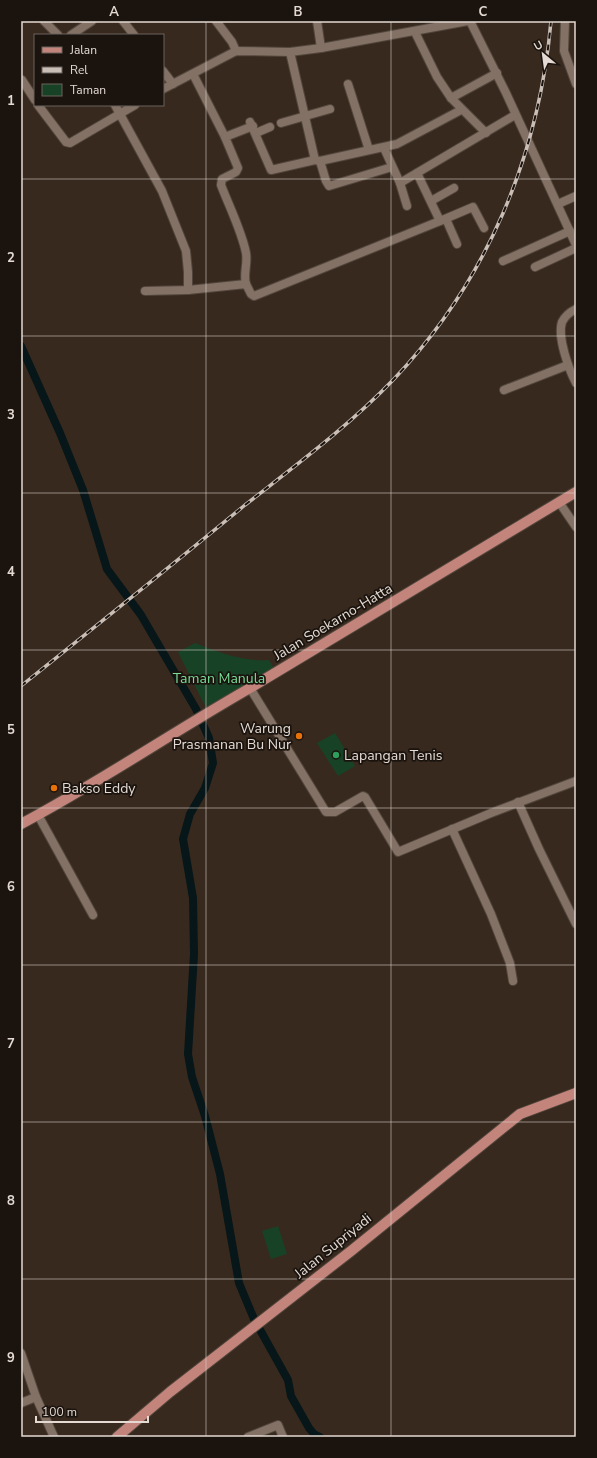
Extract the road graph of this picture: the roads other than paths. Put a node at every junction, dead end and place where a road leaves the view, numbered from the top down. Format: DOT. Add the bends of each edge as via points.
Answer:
graph roads {
  1 [pos="44,21"];
  2 [pos="92,21"];
  3 [pos="123,21"];
  4 [pos="216,21"];
  5 [pos="317,21"];
  6 [pos="469,21"];
  7 [pos="565,21"];
  8 [pos="414,32"];
  9 [pos="57,34"];
  10 [pos="72,34"];
  11 [pos="133,34"];
  12 [pos="322,48"];
  13 [pos="236,51"];
  14 [pos="290,52"];
  15 [pos="164,72"];
  16 [pos="496,73"];
  17 [pos="193,74"];
  18 [pos="22,80"];
  19 [pos="575,80"];
  20 [pos="173,84"];
  21 [pos="348,84"];
  22 [pos="164,88"];
  23 [pos="34,98"];
  24 [pos="451,98"];
  25 [pos="39,106"];
  26 [pos="116,106"];
  27 [pos="132,106"];
  28 [pos="330,109"];
  29 [pos="461,110"];
  30 [pos="120,113"];
  31 [pos="515,115"];
  32 [pos="304,116"];
  33 [pos="281,123"];
  34 [pos="253,127"];
  35 [pos="270,127"];
  36 [pos="486,133"];
  37 [pos="225,137"];
  38 [pos="384,148"];
  39 [pos="369,150"];
  40 [pos="317,160"];
  41 [pos="392,166"];
  42 [pos="417,173"];
  43 [pos="400,183"];
  44 [pos="454,188"];
  45 [pos="576,196"];
  46 [pos="431,201"];
  47 [pos="558,204"];
  48 [pos="407,206"];
  49 [pos="443,220"];
  50 [pos="484,228"];
  51 [pos="570,232"];
  52 [pos="457,244"];
  53 [pos="576,245"];
  54 [pos="576,248"];
  55 [pos="503,261"];
  56 [pos="535,267"];
  57 [pos="246,284"];
  58 [pos="188,290"];
  59 [pos="145,291"];
  60 [pos="576,309"];
  61 [pos="568,365"];
  62 [pos="576,384"];
  63 [pos="504,390"];
  64 [pos="574,493"];
  65 [pos="560,502"];
  66 [pos="576,527"];
  67 [pos="250,688"];
  68 [pos="576,781"];
  69 [pos="518,802"];
  70 [pos="38,815"];
  71 [pos="21,824"];
  72 [pos="452,829"];
  73 [pos="93,914"];
  74 [pos="576,924"];
  75 [pos="513,981"];
  76 [pos="576,1093"];
  77 [pos="21,1353"];
  78 [pos="36,1397"];
  79 [pos="21,1403"];
  80 [pos="54,1437"];
  81 [pos="117,1437"];
  82 [pos="248,1437"];
  83 [pos="284,1437"];
  1 -- 9 [label="street"];
  2 -- 10 [label="street"];
  3 -- 11 [label="street"];
  4 -- 13 [label="street"];
  5 -- 12 [label="street"];
  6 -- 8 [label="street"];
  6 -- 16 [label="street"];
  7 -- 19 [label="street" via="564,51"];
  8 -- 12 [label="street"];
  8 -- 24 [label="street" via="436,77"];
  12 -- 14 [label="street"];
  13 -- 14 [label="street"];
  13 -- 17 [label="street"];
  14 -- 32 [label="street"];
  15 -- 20 [label="street"];
  16 -- 24 [label="street"];
  16 -- 31 [label="street"];
  17 -- 20 [label="street"];
  17 -- 37 [label="street"];
  18 -- 23 [label="street"];
  20 -- 22 [label="street"];
  21 -- 39 [label="street"];
  24 -- 29 [label="street"];
  25 -- 30 [label="street" via="62,138 70,143"];
  26 -- 30 [label="street"];
  27 -- 30 [label="street"];
  28 -- 32 [label="street"];
  29 -- 36 [label="street"];
  29 -- 38 [label="street" via="397,144"];
  30 -- 58 [label="street" via="162,191 186,251"];
  31 -- 36 [label="street"];
  31 -- 47 [label="street"];
  32 -- 33 [label="street"];
  32 -- 40 [label="street"];
  34 -- 35 [label="street"];
  34 -- 37 [label="street"];
  34 -- 40 [label="street" via="272,170"];
  36 -- 42 [label="street"];
  37 -- 57 [label="street" via="238,170 222,179 221,185 246,252"];
  38 -- 39 [label="street"];
  38 -- 41 [label="street"];
  39 -- 40 [label="street"];
  40 -- 41 [label="street" via="330,186"];
  41 -- 43 [label="street"];
  42 -- 43 [label="street"];
  42 -- 46 [label="street"];
  43 -- 48 [label="street"];
  44 -- 46 [label="street"];
  45 -- 47 [label="street"];
  46 -- 49 [label="street"];
  47 -- 51 [label="street"];
  49 -- 50 [label="street" via="473,207"];
  49 -- 52 [label="street"];
  49 -- 57 [label="street" via="254,296"];
  51 -- 53 [label="street"];
  51 -- 55 [label="street"];
  54 -- 56 [label="street"];
  57 -- 58 [label="street"];
  58 -- 59 [label="street"];
  60 -- 61 [label="street" via="568,314 562,324"];
  61 -- 62 [label="street"];
  61 -- 63 [label="street"];
  64 -- 65 [label="main road, Jalan Soekarno-Hatta"];
  65 -- 66 [label="street"];
  65 -- 67 [label="main road, Jalan Soekarno-Hatta"];
  67 -- 70 [label="main road, Jalan Soekarno-Hatta"];
  67 -- 72 [label="street" via="326,812 335,812 365,797 398,852"];
  68 -- 69 [label="street"];
  69 -- 72 [label="street"];
  69 -- 74 [label="street"];
  70 -- 71 [label="main road, Jalan Soekarno-Hatta"];
  70 -- 73 [label="street"];
  72 -- 75 [label="street" via="491,914 510,963"];
  76 -- 81 [label="main road, Jalan Supriyadi" via="520,1114"];
  77 -- 78 [label="street"];
  78 -- 79 [label="street"];
  78 -- 80 [label="street"];
  82 -- 83 [label="street" via="278,1425"];
}
